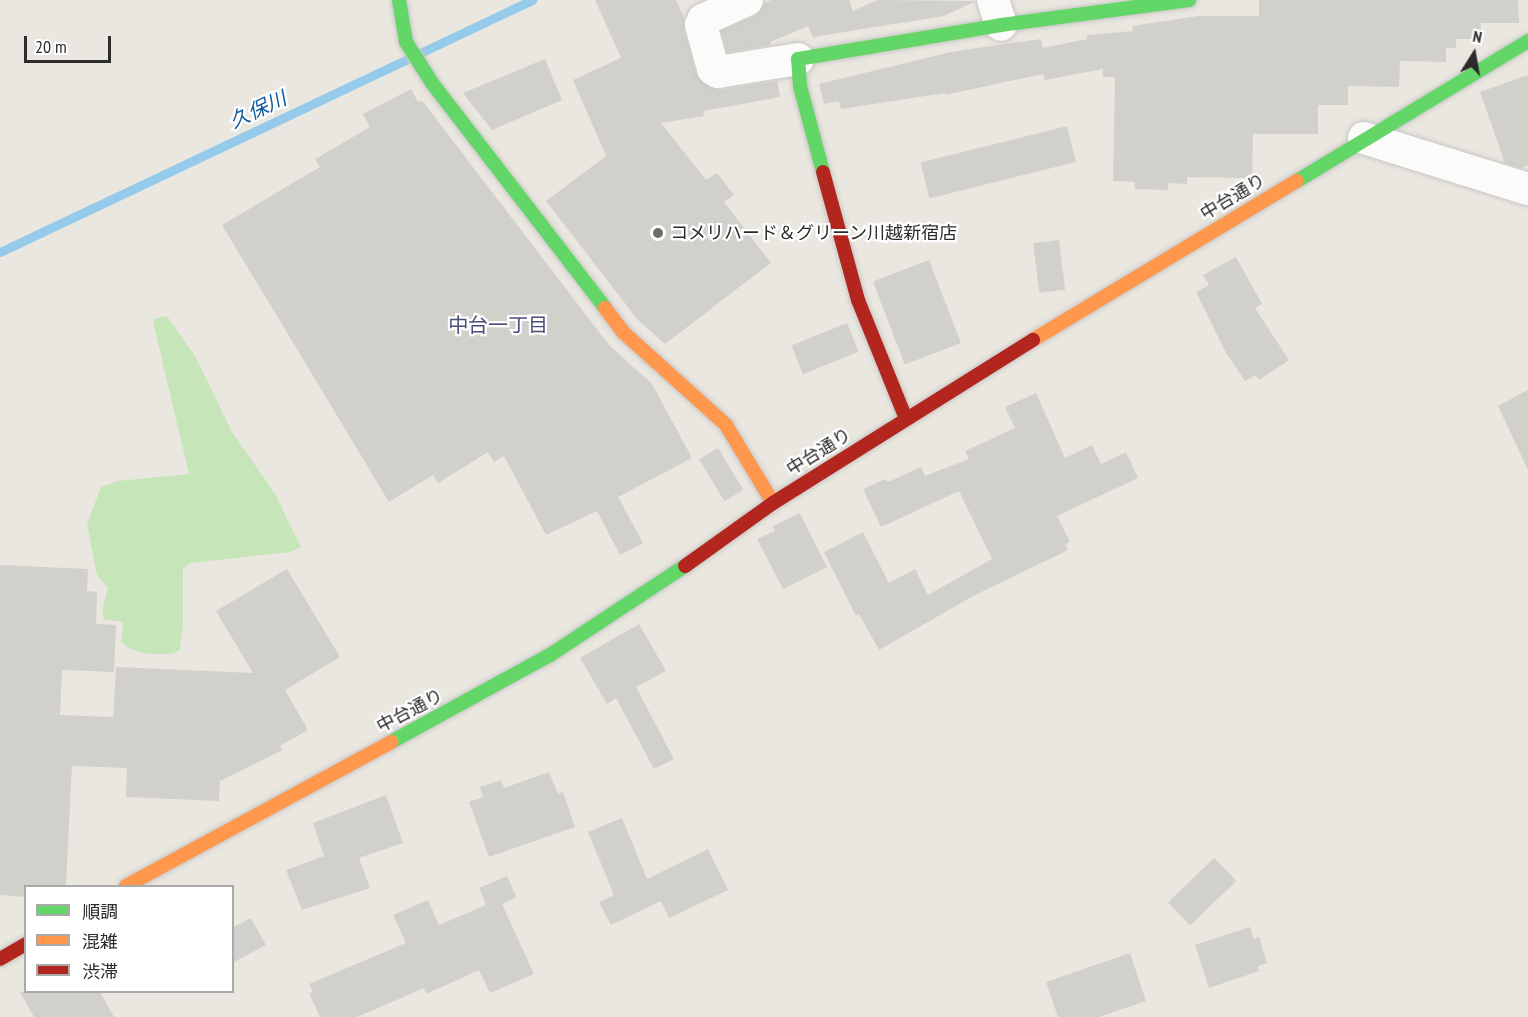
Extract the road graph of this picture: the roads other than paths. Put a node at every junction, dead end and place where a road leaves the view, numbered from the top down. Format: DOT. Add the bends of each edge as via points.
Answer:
graph roads {
  1 [pos="399,0"];
  2 [pos="747,0"];
  3 [pos="1189,0"];
  4 [pos="997,13"];
  5 [pos="1528,41"];
  6 [pos="798,60"];
  7 [pos="1364,138"];
  8 [pos="1528,189"];
  9 [pos="906,419"];
  10 [pos="773,502"];
  11 [pos="128,885"];
  12 [pos="24,945"];
  13 [pos="0,958"];
  1 -- 10 [label="street" via="406,42 421,66 624,333 726,425"];
  2 -- 6 [label="street" via="703,20 713,69 718,72"];
  3 -- 4 [label="street"];
  4 -- 6 [label="street"];
  5 -- 7 [label="street, 中台通り"];
  6 -- 9 [label="street" via="800,86 858,300"];
  7 -- 8 [label="street"];
  7 -- 9 [label="street, 中台通り"];
  9 -- 10 [label="street, 中台通り"];
  10 -- 11 [label="street, 中台通り" via="550,656"];
  12 -- 13 [label="street"];
}
